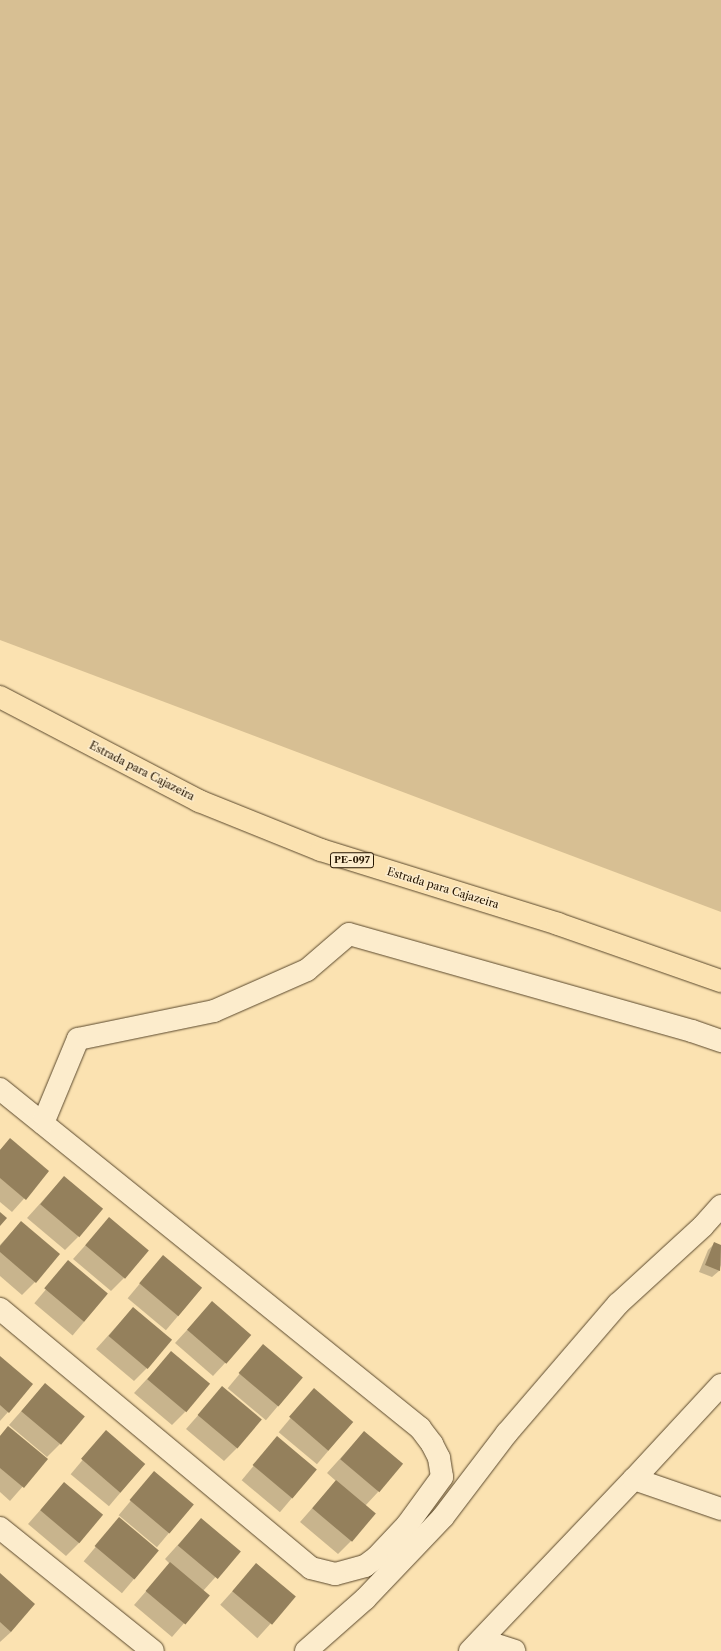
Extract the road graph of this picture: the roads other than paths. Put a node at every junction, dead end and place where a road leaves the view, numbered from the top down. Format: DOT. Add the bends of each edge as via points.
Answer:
graph roads {
  1 [pos="0,696"];
  2 [pos="721,981"];
  3 [pos="721,1041"];
  4 [pos="0,1089"];
  5 [pos="43,1124"];
  6 [pos="721,1206"];
  7 [pos="0,1309"];
  8 [pos="721,1385"];
  9 [pos="634,1479"];
  10 [pos="721,1509"];
  11 [pos="0,1528"];
  12 [pos="476,1645"];
  13 [pos="153,1651"];
  14 [pos="306,1651"];
  15 [pos="514,1651"];
  1 -- 2 [label="main road, Estrada para Cajazeira / PE-097" via="199,801 321,850 558,924"];
  3 -- 5 [label="street" via="349,934 307,970 214,1011 78,1039"];
  4 -- 5 [label="street"];
  5 -- 7 [label="street" via="420,1428 439,1458 442,1477 407,1525 365,1566 335,1574 311,1568"];
  6 -- 14 [label="street" via="703,1226 618,1304 507,1433 443,1517 365,1598"];
  8 -- 9 [label="street"];
  9 -- 10 [label="street"];
  9 -- 12 [label="street"];
  11 -- 13 [label="street"];
  12 -- 15 [label="street"];
}
